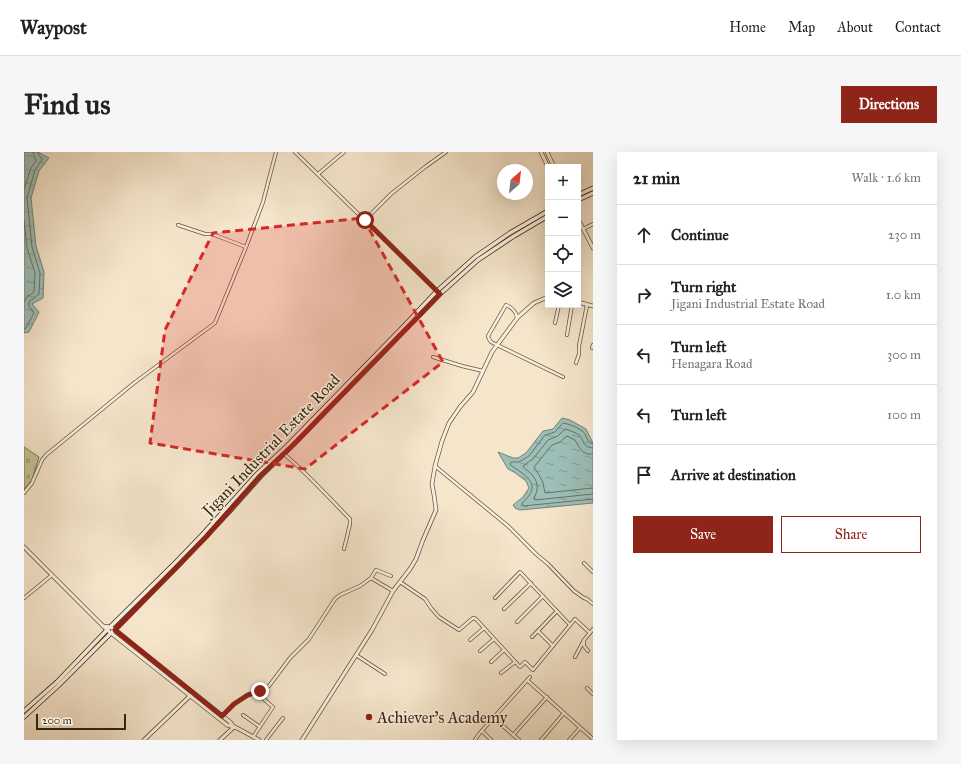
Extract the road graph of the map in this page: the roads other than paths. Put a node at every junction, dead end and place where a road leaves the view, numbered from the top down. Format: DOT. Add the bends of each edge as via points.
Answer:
graph roads {
  1 [pos="276,152"];
  2 [pos="295,152"];
  3 [pos="344,152"];
  4 [pos="446,152"];
  5 [pos="541,152"];
  6 [pos="547,152"];
  7 [pos="547,164"];
  8 [pos="553,164"];
  9 [pos="318,174"];
  10 [pos="593,188"];
  11 [pos="593,193"];
  12 [pos="581,194"];
  13 [pos="581,199"];
  14 [pos="545,213"];
  15 [pos="545,218"];
  16 [pos="365,220"];
  17 [pos="593,224"];
  18 [pos="178,225"];
  19 [pos="581,225"];
  20 [pos="583,229"];
  21 [pos="246,247"];
  22 [pos="593,247"];
  23 [pos="437,291"];
  24 [pos="440,294"];
  25 [pos="545,298"];
  26 [pos="581,303"];
  27 [pos="588,305"];
  28 [pos="593,306"];
  29 [pos="558,308"];
  30 [pos="572,308"];
  31 [pos="517,319"];
  32 [pos="555,323"];
  33 [pos="567,335"];
  34 [pos="498,345"];
  35 [pos="433,357"];
  36 [pos="576,363"];
  37 [pos="483,371"];
  38 [pos="563,376"];
  39 [pos="284,454"];
  40 [pos="435,466"];
  41 [pos="24,493"];
  42 [pos="24,547"];
  43 [pos="344,549"];
  44 [pos="584,563"];
  45 [pos="593,572"];
  46 [pos="52,575"];
  47 [pos="391,576"];
  48 [pos="371,578"];
  49 [pos="400,582"];
  50 [pos="531,583"];
  51 [pos="392,591"];
  52 [pos="543,596"];
  53 [pos="24,598"];
  54 [pos="495,598"];
  55 [pos="593,604"];
  56 [pos="504,609"];
  57 [pos="557,611"];
  58 [pos="517,622"];
  59 [pos="570,625"];
  60 [pos="103,626"];
  61 [pos="110,627"];
  62 [pos="484,628"];
  63 [pos="107,630"];
  64 [pos="115,630"];
  65 [pos="593,630"];
  66 [pos="538,631"];
  67 [pos="111,633"];
  68 [pos="590,633"];
  69 [pos="532,637"];
  70 [pos="494,639"];
  71 [pos="470,640"];
  72 [pos="584,640"];
  73 [pos="553,646"];
  74 [pos="504,650"];
  75 [pos="480,651"];
  76 [pos="588,651"];
  77 [pos="356,655"];
  78 [pos="574,657"];
  79 [pos="490,662"];
  80 [pos="515,662"];
  81 [pos="501,673"];
  82 [pos="385,674"];
  83 [pos="530,677"];
  84 [pos="528,680"];
  85 [pos="587,688"];
  86 [pos="260,691"];
  87 [pos="194,692"];
  88 [pos="593,694"];
  89 [pos="190,695"];
  90 [pos="547,697"];
  91 [pos="24,711"];
  92 [pos="564,713"];
  93 [pos="243,715"];
  94 [pos="222,716"];
  95 [pos="24,717"];
  96 [pos="283,718"];
  97 [pos="494,718"];
  98 [pos="234,727"];
  99 [pos="260,727"];
  100 [pos="580,728"];
  101 [pos="482,731"];
  102 [pos="513,735"];
  103 [pos="253,737"];
  104 [pos="593,739"];
  105 [pos="144,740"];
  106 [pos="220,740"];
  107 [pos="258,740"];
  108 [pos="266,740"];
  109 [pos="302,740"];
  110 [pos="475,740"];
  111 [pos="491,740"];
  112 [pos="519,740"];
  113 [pos="541,740"];
  114 [pos="569,740"];
  1 -- 21 [label="street" via="263,202"];
  2 -- 9 [label="street"];
  3 -- 9 [label="street"];
  4 -- 16 [label="street" via="391,194"];
  5 -- 7 [label="street"];
  6 -- 8 [label="street"];
  9 -- 16 [label="street"];
  10 -- 12 [label="main road"];
  11 -- 13 [label="main road"];
  14 -- 23 [label="main road, Jigani Industrial Estate Road" via="475,257"];
  15 -- 24 [label="main road, Jigani Industrial Estate Road" via="478,260"];
  16 -- 23 [label="street"];
  17 -- 20 [label="street"];
  18 -- 21 [label="street"];
  19 -- 20 [label="street"];
  20 -- 22 [label="street"];
  21 -- 41 [label="street" via="215,323 134,383 46,455"];
  23 -- 24 [label="street"];
  23 -- 61 [label="main road, Jigani Industrial Estate Road"];
  24 -- 39 [label="main road, Jigani Industrial Estate Road"];
  25 -- 31 [label="street" via="534,303"];
  26 -- 27 [label="street"];
  27 -- 28 [label="street"];
  27 -- 36 [label="street"];
  29 -- 32 [label="street"];
  30 -- 33 [label="street"];
  31 -- 34 [label="street"];
  31 -- 34 [label="street" via="518,316 506,305 488,336 491,342"];
  34 -- 37 [label="street"];
  34 -- 38 [label="street"];
  35 -- 37 [label="street"];
  37 -- 40 [label="street" via="472,392 449,423"];
  39 -- 43 [label="street" via="350,519"];
  39 -- 64 [label="main road, Jigani Industrial Estate Road" via="260,476 206,537"];
  40 -- 49 [label="street" via="432,484 436,510 416,559"];
  40 -- 55 [label="street" via="508,526 574,592"];
  42 -- 46 [label="street"];
  44 -- 45 [label="street"];
  46 -- 53 [label="street"];
  46 -- 60 [label="street"];
  47 -- 48 [label="street" via="376,570"];
  48 -- 51 [label="street"];
  48 -- 86 [label="street" via="335,599 309,639 290,658 269,686"];
  49 -- 51 [label="street"];
  49 -- 62 [label="street" via="425,599 439,617 459,630 473,618"];
  50 -- 52 [label="street"];
  50 -- 54 [label="street" via="520,572"];
  50 -- 56 [label="street"];
  51 -- 77 [label="street"];
  52 -- 57 [label="street"];
  52 -- 58 [label="street"];
  57 -- 59 [label="street"];
  57 -- 66 [label="street"];
  59 -- 68 [label="street" via="575,619"];
  59 -- 73 [label="street"];
  60 -- 61 [label="street"];
  60 -- 63 [label="street"];
  61 -- 63 [label="main road, Jigani Industrial Estate Road"];
  61 -- 64 [label="street"];
  62 -- 70 [label="street"];
  62 -- 71 [label="street"];
  63 -- 67 [label="street"];
  63 -- 91 [label="main road, Jigani Industrial Estate Road" via="57,682"];
  64 -- 67 [label="main road, Jigani Industrial Estate Road"];
  64 -- 87 [label="street"];
  65 -- 68 [label="street"];
  66 -- 69 [label="street"];
  66 -- 73 [label="street"];
  67 -- 89 [label="street"];
  67 -- 95 [label="main road, Jigani Industrial Estate Road"];
  68 -- 72 [label="street"];
  70 -- 74 [label="street"];
  70 -- 75 [label="street"];
  72 -- 76 [label="street" via="584,646"];
  72 -- 78 [label="street"];
  73 -- 80 [label="street" via="533,670 525,662 520,667"];
  74 -- 79 [label="street"];
  74 -- 80 [label="street"];
  77 -- 82 [label="street"];
  77 -- 109 [label="street"];
  80 -- 81 [label="street"];
  83 -- 84 [label="street"];
  84 -- 90 [label="street"];
  84 -- 97 [label="street"];
  85 -- 88 [label="street"];
  86 -- 94 [label="street" via="234,704"];
  86 -- 99 [label="street" via="264,700 273,707"];
  87 -- 89 [label="street"];
  87 -- 94 [label="street"];
  89 -- 98 [label="street" via="227,725"];
  89 -- 105 [label="street"];
  90 -- 92 [label="street"];
  90 -- 102 [label="street"];
  92 -- 100 [label="street"];
  92 -- 113 [label="street"];
  93 -- 99 [label="street"];
  94 -- 98 [label="street"];
  96 -- 108 [label="street"];
  97 -- 101 [label="street"];
  97 -- 102 [label="street"];
  98 -- 103 [label="street"];
  98 -- 106 [label="street"];
  99 -- 103 [label="street"];
  100 -- 104 [label="street"];
  100 -- 114 [label="street"];
  101 -- 110 [label="street"];
  101 -- 111 [label="street"];
  102 -- 112 [label="street"];
  103 -- 107 [label="street"];
}
